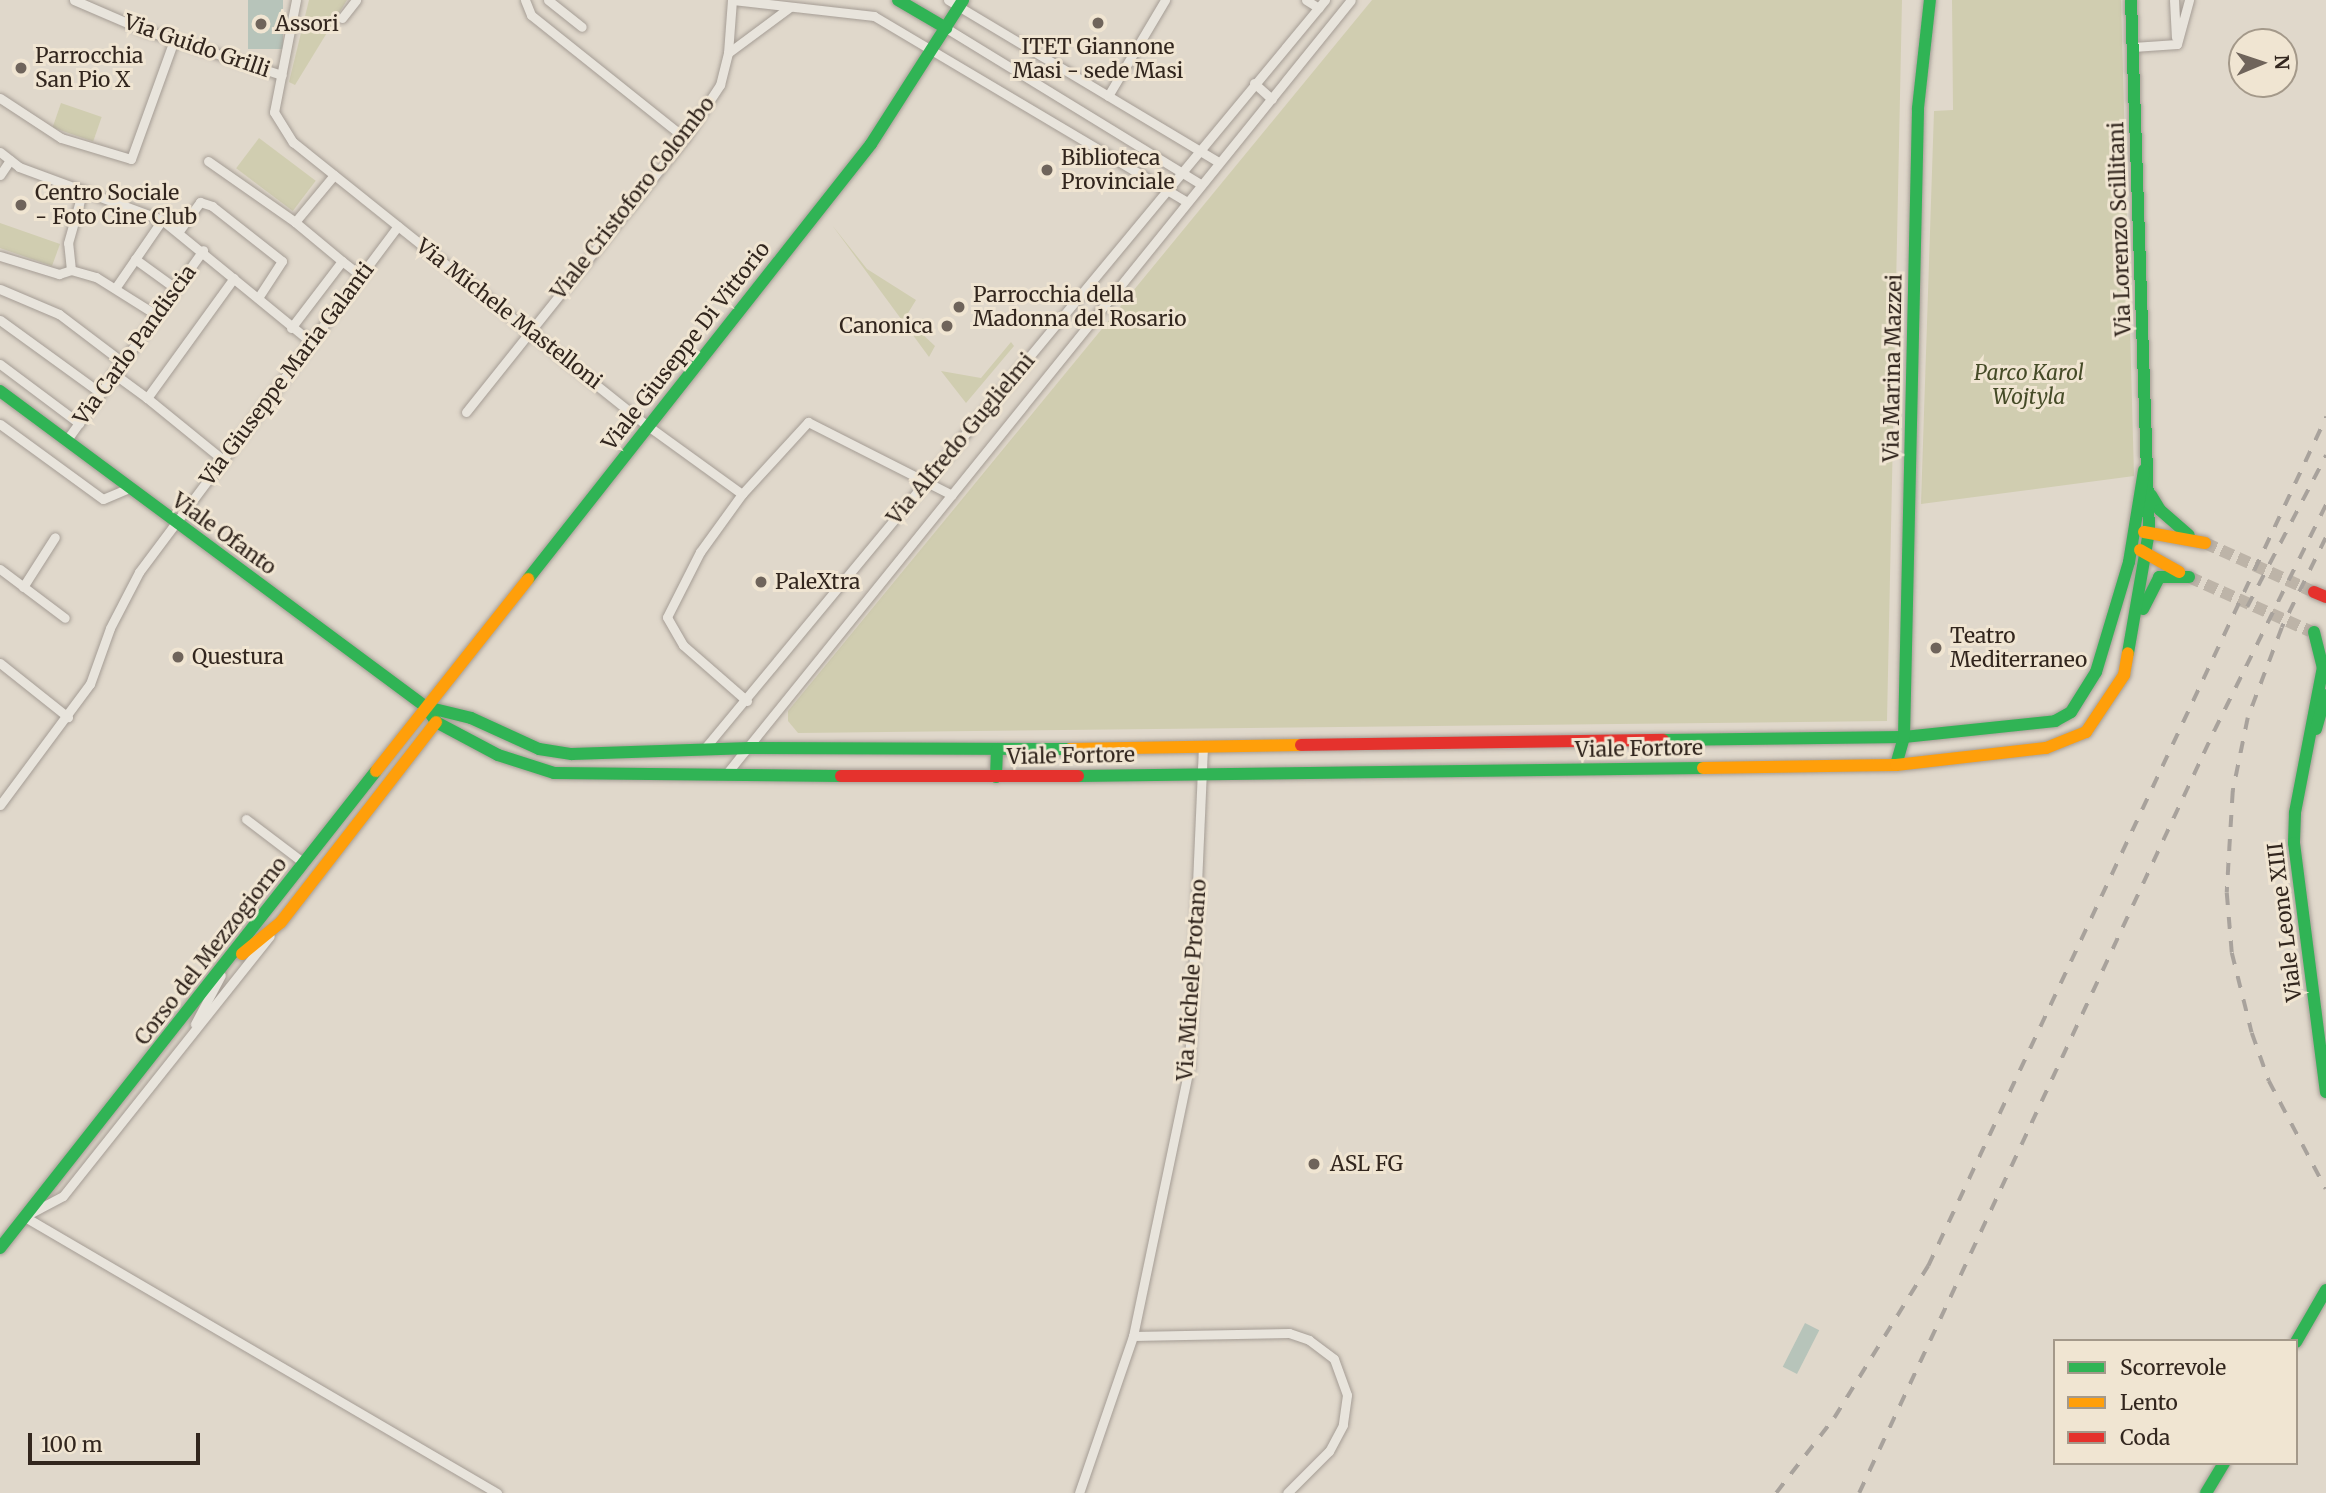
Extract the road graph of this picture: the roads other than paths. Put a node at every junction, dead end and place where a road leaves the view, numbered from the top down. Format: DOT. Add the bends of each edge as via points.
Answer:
graph roads {
  1 [pos="74,0"];
  2 [pos="296,0"];
  3 [pos="356,0"];
  4 [pos="525,0"];
  5 [pos="548,0"];
  6 [pos="732,0"];
  7 [pos="898,0"];
  8 [pos="1165,0"];
  9 [pos="1306,0"];
  10 [pos="1351,0"];
  11 [pos="1930,0"];
  12 [pos="2131,0"];
  13 [pos="2174,0"];
  14 [pos="2189,0"];
  15 [pos="956,2"];
  16 [pos="1322,4"];
  17 [pos="790,7"];
  18 [pos="342,18"];
  19 [pos="582,27"];
  20 [pos="946,29"];
  21 [pos="174,40"];
  22 [pos="2177,44"];
  23 [pos="2133,47"];
  24 [pos="933,50"];
  25 [pos="728,53"];
  26 [pos="282,75"];
  27 [pos="1254,83"];
  28 [pos="1108,96"];
  29 [pos="0,98"];
  30 [pos="1272,99"];
  31 [pos="685,138"];
  32 [pos="1198,149"];
  33 [pos="0,152"];
  34 [pos="9,160"];
  35 [pos="208,160"];
  36 [pos="1219,162"];
  37 [pos="1180,171"];
  38 [pos="0,175"];
  39 [pos="334,175"];
  40 [pos="1201,184"];
  41 [pos="83,190"];
  42 [pos="1164,191"];
  43 [pos="1187,202"];
  44 [pos="162,220"];
  45 [pos="295,222"];
  46 [pos="398,226"];
  47 [pos="179,231"];
  48 [pos="203,250"];
  49 [pos="0,256"];
  50 [pos="135,259"];
  51 [pos="342,261"];
  52 [pos="71,270"];
  53 [pos="361,276"];
  54 [pos="234,278"];
  55 [pos="116,287"];
  56 [pos="174,288"];
  57 [pos="0,289"];
  58 [pos="258,298"];
  59 [pos="155,314"];
  60 [pos="0,320"];
  61 [pos="291,328"];
  62 [pos="531,329"];
  63 [pos="311,342"];
  64 [pos="121,360"];
  65 [pos="0,364"];
  66 [pos="113,373"];
  67 [pos="0,391"];
  68 [pos="100,392"];
  69 [pos="147,398"];
  70 [pos="466,412"];
  71 [pos="79,423"];
  72 [pos="0,424"];
  73 [pos="648,426"];
  74 [pos="66,441"];
  75 [pos="2146,456"];
  76 [pos="222,459"];
  77 [pos="925,482"];
  78 [pos="129,488"];
  79 [pos="742,494"];
  80 [pos="2151,494"];
  81 [pos="952,495"];
  82 [pos="175,523"];
  83 [pos="2149,531"];
  84 [pos="55,537"];
  85 [pos="2133,538"];
  86 [pos="2146,555"];
  87 [pos="0,569"];
  88 [pos="23,587"];
  89 [pos="65,618"];
  90 [pos="2135,629"];
  91 [pos="2317,633"];
  92 [pos="0,663"];
  93 [pos="2326,695"];
  94 [pos="747,701"];
  95 [pos="426,707"];
  96 [pos="68,717"];
  97 [pos="436,722"];
  98 [pos="1904,737"];
  99 [pos="1203,746"];
  100 [pos="750,748"];
  101 [pos="704,749"];
  102 [pos="2308,749"];
  103 [pos="997,750"];
  104 [pos="1896,765"];
  105 [pos="1203,772"];
  106 [pos="727,773"];
  107 [pos="996,777"];
  108 [pos="0,805"];
  109 [pos="246,818"];
  110 [pos="304,863"];
  111 [pos="281,922"];
  112 [pos="224,969"];
  113 [pos="184,1044"];
  114 [pos="2326,1092"];
  115 [pos="25,1217"];
  116 [pos="0,1248"];
  117 [pos="2326,1290"];
  118 [pos="1133,1336"];
  119 [pos="2298,1339"];
  120 [pos="2223,1465"];
  121 [pos="497,1493"];
  122 [pos="1079,1493"];
  123 [pos="1287,1493"];
  124 [pos="2206,1493"];
  1 -- 21 [label="street, Via Guido Grilli"];
  2 -- 26 [label="street, Via Michele Mastelloni"];
  3 -- 18 [label="street"];
  4 -- 31 [label="street" via="531,15"];
  5 -- 19 [label="street"];
  6 -- 17 [label="street"];
  6 -- 25 [label="street, Viale Cristoforo Colombo"];
  7 -- 20 [label="main road"];
  8 -- 28 [label="street"];
  9 -- 16 [label="street"];
  10 -- 30 [label="street, Via Alfredo Guglielmi"];
  11 -- 98 [label="main road, Via Marina Mazzei" via="1918,108"];
  12 -- 23 [label="main road, Via Lorenzo Scillitani"];
  13 -- 22 [label="street"];
  14 -- 22 [label="street"];
  15 -- 20 [label="main road, Viale Giuseppe Di Vittorio"];
  15 -- 28 [label="street"];
  16 -- 27 [label="street, Via Alfredo Guglielmi"];
  17 -- 24 [label="street" via="874,16"];
  17 -- 25 [label="street"];
  20 -- 24 [label="main road, Viale Giuseppe Di Vittorio"];
  20 -- 37 [label="street"];
  21 -- 26 [label="street, Via Guido Grilli"];
  21 -- 29 [label="street" via="131,159 61,138"];
  22 -- 23 [label="street"];
  23 -- 75 [label="main road, Via Lorenzo Scillitani"];
  24 -- 42 [label="street"];
  24 -- 73 [label="main road, Viale Giuseppe Di Vittorio" via="871,144"];
  25 -- 31 [label="street, Viale Cristoforo Colombo" via="720,85"];
  26 -- 39 [label="street, Via Michele Mastelloni" via="274,112 280,127"];
  27 -- 30 [label="street"];
  27 -- 32 [label="street, Via Alfredo Guglielmi"];
  28 -- 32 [label="street"];
  30 -- 36 [label="street, Via Alfredo Guglielmi"];
  31 -- 62 [label="street, Viale Cristoforo Colombo"];
  32 -- 36 [label="street"];
  32 -- 37 [label="street, Via Alfredo Guglielmi"];
  33 -- 34 [label="street"];
  34 -- 38 [label="street"];
  34 -- 41 [label="street"];
  35 -- 45 [label="street"];
  36 -- 40 [label="street, Via Alfredo Guglielmi"];
  37 -- 40 [label="street"];
  37 -- 42 [label="street, Via Alfredo Guglielmi"];
  39 -- 45 [label="street"];
  39 -- 46 [label="street, Via Michele Mastelloni"];
  40 -- 43 [label="street, Via Alfredo Guglielmi"];
  41 -- 44 [label="street"];
  41 -- 52 [label="street" via="68,243"];
  42 -- 43 [label="street"];
  42 -- 77 [label="street, Via Alfredo Guglielmi"];
  43 -- 81 [label="street, Via Alfredo Guglielmi"];
  44 -- 47 [label="street"];
  44 -- 50 [label="street"];
  45 -- 51 [label="street"];
  46 -- 53 [label="street, Via Giuseppe Maria Galanti"];
  46 -- 62 [label="street, Via Michele Mastelloni"];
  47 -- 48 [label="street"];
  47 -- 58 [label="street" via="200,202 212,206 282,261"];
  48 -- 54 [label="street"];
  48 -- 56 [label="street, Via Carlo Pandiscia"];
  49 -- 52 [label="street" via="59,274"];
  50 -- 55 [label="street"];
  50 -- 56 [label="street"];
  51 -- 53 [label="street"];
  51 -- 61 [label="street"];
  52 -- 55 [label="street"];
  53 -- 63 [label="street, Via Giuseppe Maria Galanti"];
  54 -- 58 [label="street"];
  54 -- 69 [label="street"];
  55 -- 59 [label="street"];
  56 -- 59 [label="street, Via Carlo Pandiscia"];
  57 -- 64 [label="street" via="59,314"];
  58 -- 61 [label="street"];
  59 -- 64 [label="street, Via Carlo Pandiscia"];
  60 -- 68 [label="street"];
  61 -- 63 [label="street"];
  62 -- 70 [label="street, Viale Cristoforo Colombo"];
  62 -- 73 [label="street, Via Michele Mastelloni"];
  63 -- 76 [label="street, Via Giuseppe Maria Galanti"];
  64 -- 66 [label="street, Via Carlo Pandiscia"];
  65 -- 71 [label="street"];
  66 -- 68 [label="street, Via Carlo Pandiscia"];
  66 -- 69 [label="street"];
  67 -- 74 [label="main road, Viale Ofanto"];
  68 -- 71 [label="street, Via Carlo Pandiscia"];
  69 -- 76 [label="street"];
  71 -- 74 [label="street, Via Carlo Pandiscia"];
  72 -- 78 [label="street" via="103,499"];
  73 -- 79 [label="street, Via Michele Mastelloni"];
  73 -- 95 [label="main road, Viale Giuseppe Di Vittorio"];
  74 -- 78 [label="main road, Viale Ofanto"];
  75 -- 80 [label="main road, Viale Fortore"];
  75 -- 85 [label="main road, Viale Fortore"];
  76 -- 82 [label="street, Via Giuseppe Maria Galanti"];
  77 -- 79 [label="street" via="808,422"];
  77 -- 81 [label="street"];
  77 -- 94 [label="street, Via Alfredo Guglielmi"];
  78 -- 82 [label="main road, Viale Ofanto"];
  79 -- 94 [label="street" via="700,552 667,617 683,645"];
  80 -- 83 [label="main road, Viale Fortore"];
  80 -- 83 [label="main road" via="2160,510 2183,531 2205,543"];
  81 -- 100 [label="street, Via Alfredo Guglielmi"];
  82 -- 95 [label="main road, Viale Ofanto"];
  82 -- 96 [label="street, Via Giuseppe Maria Galanti" via="139,572 110,628 90,684"];
  83 -- 85 [label="main road"];
  83 -- 86 [label="main road, Viale Fortore"];
  84 -- 88 [label="street"];
  85 -- 86 [label="main road"];
  85 -- 98 [label="main road, Viale Fortore" via="2096,672 2071,712 2034,725"];
  86 -- 90 [label="main road, Viale Fortore"];
  86 -- 90 [label="main road" via="2189,577 2159,577"];
  87 -- 88 [label="street"];
  88 -- 89 [label="street"];
  90 -- 104 [label="main road, Viale Fortore" via="2124,676 2099,719 2073,741"];
  91 -- 102 [label="main road, Viale Leone XIII" via="2323,659"];
  92 -- 96 [label="street"];
  93 -- 102 [label="main road, Viale Leone XIII"];
  94 -- 101 [label="street, Via Alfredo Guglielmi"];
  95 -- 97 [label="main road, Viale Fortore"];
  95 -- 101 [label="main road, Viale Fortore" via="471,718 539,749 572,754"];
  95 -- 110 [label="main road, Corso del Mezzogiorno"];
  96 -- 108 [label="street, Via Giuseppe Maria Galanti"];
  97 -- 106 [label="main road, Viale Fortore" via="498,755 554,773"];
  97 -- 111 [label="main road, Corso del Mezzogiorno"];
  98 -- 99 [label="main road, Viale Fortore"];
  98 -- 104 [label="main road, Via Marina Mazzei"];
  99 -- 103 [label="main road, Viale Fortore"];
  99 -- 105 [label="street, Via Michele Protano"];
  100 -- 101 [label="main road, Viale Fortore"];
  100 -- 103 [label="main road, Viale Fortore"];
  100 -- 106 [label="street, Via Alfredo Guglielmi"];
  102 -- 114 [label="main road, Viale Leone XIII" via="2294,843"];
  103 -- 107 [label="main road, Viale Fortore"];
  104 -- 105 [label="main road, Viale Fortore"];
  105 -- 107 [label="main road, Viale Fortore"];
  105 -- 118 [label="street, Via Michele Protano" via="1189,1067"];
  106 -- 107 [label="main road, Viale Fortore"];
  109 -- 110 [label="street"];
  110 -- 112 [label="main road, Corso del Mezzogiorno"];
  111 -- 112 [label="main road"];
  111 -- 113 [label="street, Corso del Mezzogiorno"];
  112 -- 113 [label="street"];
  112 -- 115 [label="main road, Corso del Mezzogiorno"];
  113 -- 115 [label="street, Corso del Mezzogiorno" via="63,1196"];
  115 -- 116 [label="main road, Corso del Mezzogiorno"];
  115 -- 121 [label="street"];
  117 -- 119 [label="main road"];
  118 -- 122 [label="street, Via Michele Protano"];
  118 -- 123 [label="street" via="1289,1333 1309,1340 1334,1359 1347,1395 1343,1424 1324,1457"];
  120 -- 124 [label="main road"];
}
